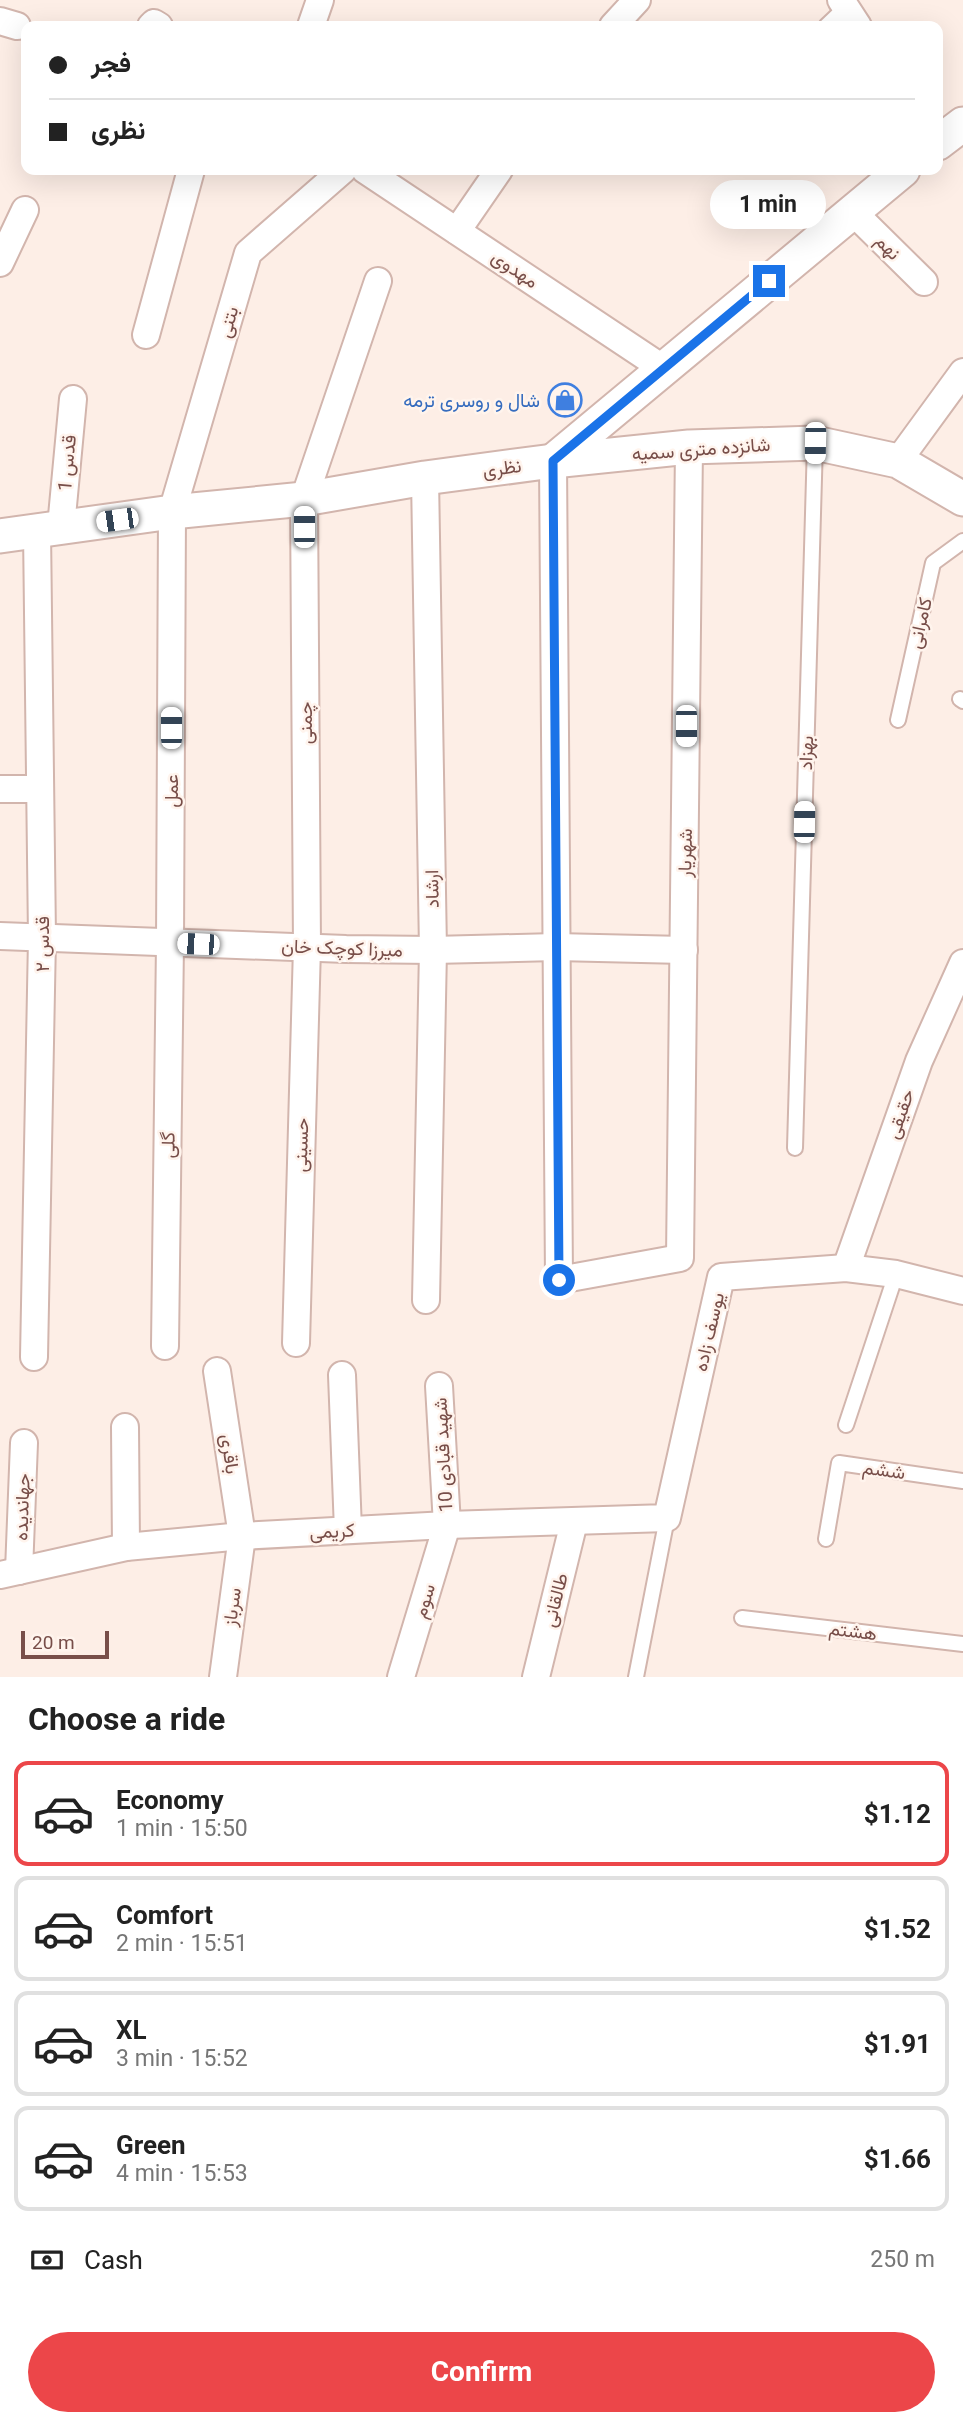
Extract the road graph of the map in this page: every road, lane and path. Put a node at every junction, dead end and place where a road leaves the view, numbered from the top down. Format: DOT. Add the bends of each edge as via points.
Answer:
graph roads {
  1 [pos="320,0"];
  2 [pos="637,0"];
  3 [pos="313,21"];
  4 [pos="618,21"];
  5 [pos="190,175"];
  6 [pos="337,175"];
  7 [pos="373,175"];
  8 [pos="496,175"];
  9 [pos="897,175"];
  10 [pos="25,210"];
  11 [pos="853,212"];
  12 [pos="457,231"];
  13 [pos="0,263"];
  14 [pos="378,281"];
  15 [pos="924,282"];
  16 [pos="146,335"];
  17 [pos="664,369"];
  18 [pos="963,372"];
  19 [pos="73,399"];
  20 [pos="815,443"];
  21 [pos="689,447"];
  22 [pos="553,461"];
  23 [pos="898,461"];
  24 [pos="425,478"];
  25 [pos="304,499"];
  26 [pos="963,499"];
  27 [pos="172,512"];
  28 [pos="49,529"];
  29 [pos="0,536"];
  30 [pos="963,541"];
  31 [pos="898,720"];
  32 [pos="0,789"];
  33 [pos="40,789"];
  34 [pos="0,936"];
  35 [pos="42,938"];
  36 [pos="170,943"];
  37 [pos="307,947"];
  38 [pos="556,947"];
  39 [pos="433,950"];
  40 [pos="684,950"];
  41 [pos="963,963"];
  42 [pos="795,1148"];
  43 [pos="846,1268"];
  44 [pos="896,1274"];
  45 [pos="963,1291"];
  46 [pos="426,1300"];
  47 [pos="296,1343"];
  48 [pos="165,1346"];
  49 [pos="34,1357"];
  50 [pos="217,1371"];
  51 [pos="342,1375"];
  52 [pos="439,1386"];
  53 [pos="846,1425"];
  54 [pos="125,1427"];
  55 [pos="24,1443"];
  56 [pos="963,1481"];
  57 [pos="667,1518"];
  58 [pos="574,1522"];
  59 [pos="447,1525"];
  60 [pos="348,1530"];
  61 [pos="242,1536"];
  62 [pos="826,1539"];
  63 [pos="126,1546"];
  64 [pos="10,1573"];
  65 [pos="742,1618"];
  66 [pos="963,1644"];
  67 [pos="223,1677"];
  68 [pos="401,1677"];
  69 [pos="536,1677"];
  70 [pos="636,1677"];
  1 -- 3 [label="street"];
  2 -- 4 [label="street"];
  5 -- 16 [label="street"];
  6 -- 27 [label="street, بتنی" via="248,253"];
  7 -- 12 [label="street, مهدوی"];
  8 -- 12 [label="street"];
  9 -- 11 [label="street"];
  10 -- 13 [label="street"];
  11 -- 15 [label="street, نهم"];
  11 -- 17 [label="street"];
  12 -- 17 [label="street, مهدوی"];
  14 -- 25 [label="street, چمنی"];
  17 -- 22 [label="street"];
  18 -- 23 [label="street"];
  19 -- 28 [label="street, قدس 1"];
  20 -- 21 [label="street, شانزده متری سمیه"];
  20 -- 23 [label="street, شانزده متری سمیه"];
  20 -- 42 [label="lane, بهزاد"];
  21 -- 22 [label="street, شانزده متری سمیه"];
  21 -- 40 [label="street, شهریار"];
  22 -- 24 [label="street, نظری"];
  22 -- 38 [label="street"];
  23 -- 26 [label="street, شانزده متری سمیه"];
  24 -- 25 [label="street, نظری"];
  24 -- 39 [label="street, ارشاد"];
  25 -- 27 [label="street, نظری"];
  25 -- 37 [label="street, چمنی"];
  27 -- 28 [label="street, نظری"];
  27 -- 36 [label="street, عمل"];
  28 -- 29 [label="street, نظری"];
  28 -- 33 [label="street, قدس ۲"];
  30 -- 31 [label="lane, کامرانی" via="933,563"];
  32 -- 33 [label="street"];
  33 -- 35 [label="street, قدس ۲"];
  34 -- 35 [label="street, میرزا کوچک خان"];
  35 -- 36 [label="street, میرزا کوچک خان"];
  35 -- 49 [label="street, قدس ۲"];
  36 -- 37 [label="street, میرزا کوچک خان"];
  36 -- 48 [label="street, گلی"];
  37 -- 39 [label="street, میرزا کوچک خان"];
  37 -- 47 [label="street, حسینی"];
  38 -- 39 [label="street, میرزا کوچک خان"];
  38 -- 40 [label="street, میرزا کوچک خان"];
  38 -- 40 [label="street, شهریار" via="559,1280 680,1258"];
  39 -- 46 [label="street, ارشاد"];
  41 -- 43 [label="street, حقیقی" via="919,1060"];
  43 -- 44 [label="street, یوسف زاده"];
  43 -- 57 [label="street, یوسف زاده" via="721,1277"];
  44 -- 45 [label="street, یوسف زاده"];
  44 -- 53 [label="lane"];
  50 -- 61 [label="street, باقری"];
  51 -- 60 [label="street"];
  52 -- 59 [label="street, شهید قبادی 10"];
  54 -- 63 [label="street"];
  55 -- 64 [label="street, جهاندیده"];
  56 -- 62 [label="lane, ششم" via="839,1463"];
  57 -- 58 [label="street, کریمی"];
  57 -- 70 [label="lane"];
  58 -- 59 [label="street, کریمی"];
  58 -- 69 [label="street, طالقانی"];
  59 -- 60 [label="street, کریمی"];
  59 -- 68 [label="street, سوم"];
  60 -- 61 [label="street, کریمی"];
  61 -- 63 [label="street, کریمی"];
  61 -- 67 [label="street, سرباز"];
  63 -- 64 [label="street, کریمی"];
  65 -- 66 [label="lane, هشتم"];
}
